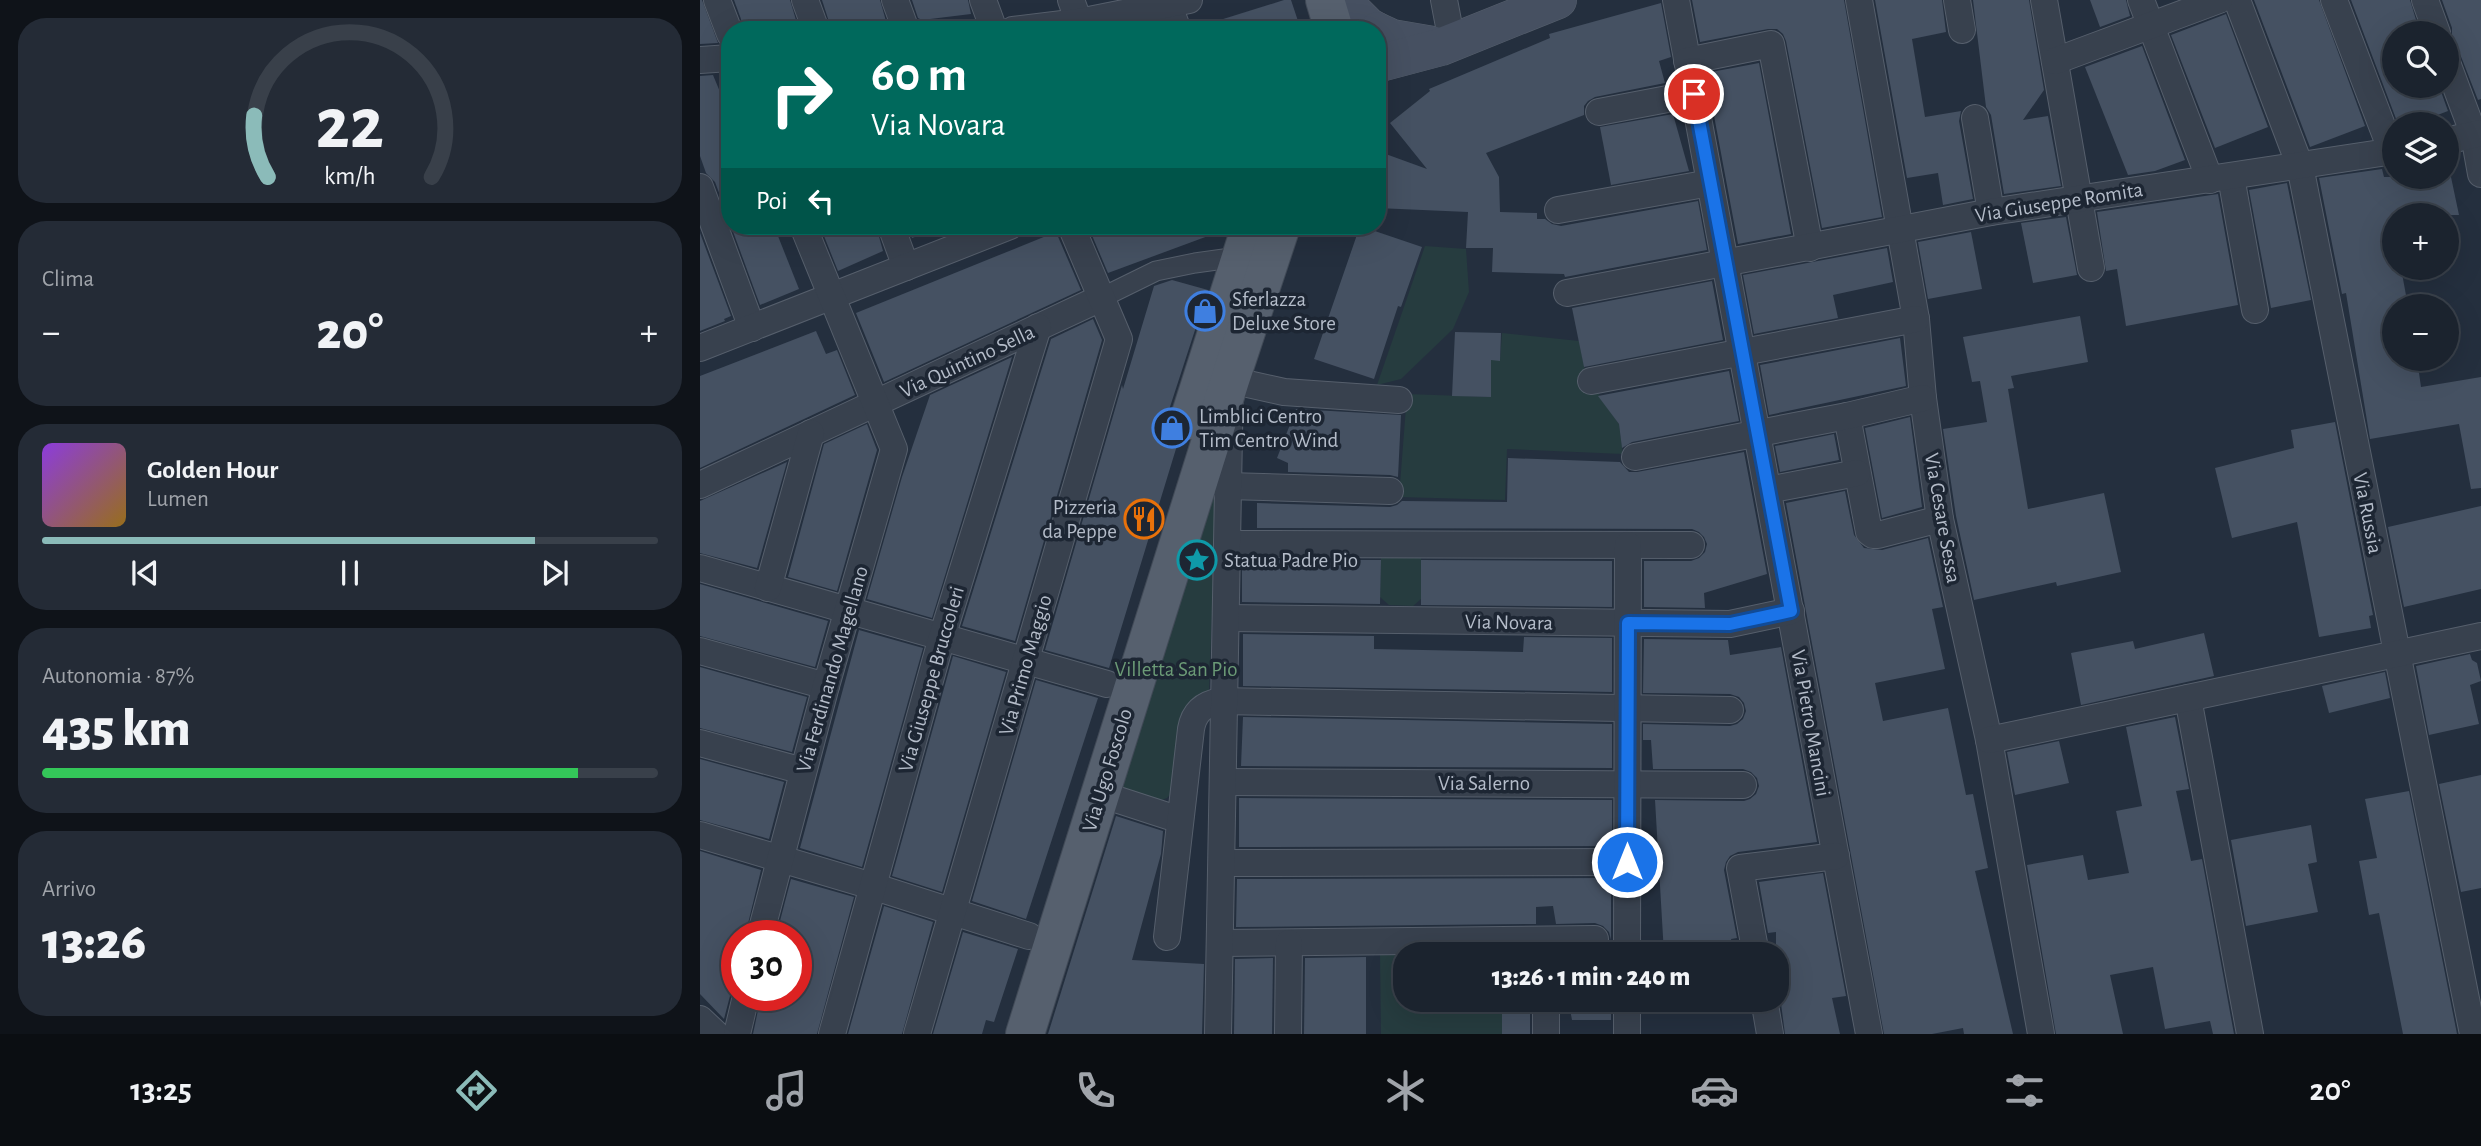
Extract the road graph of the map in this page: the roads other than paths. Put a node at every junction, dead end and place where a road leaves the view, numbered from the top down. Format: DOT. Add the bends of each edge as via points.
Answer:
graph roads {
  1 [pos="717,0"];
  2 [pos="805,0"];
  3 [pos="895,0"];
  4 [pos="983,0"];
  5 [pos="1318,0"];
  6 [pos="1325,0"];
  7 [pos="1342,0"];
  8 [pos="1444,0"];
  9 [pos="1676,0"];
  10 [pos="1859,0"];
  11 [pos="1957,0"];
  12 [pos="2044,0"];
  13 [pos="2219,0"];
  14 [pos="2237,0"];
  15 [pos="2334,0"];
  16 [pos="2425,0"];
  17 [pos="1179,2"];
  18 [pos="1541,3"];
  19 [pos="2146,12"];
  20 [pos="1077,17"];
  21 [pos="725,21"];
  22 [pos="813,21"];
  23 [pos="903,21"];
  24 [pos="991,21"];
  25 [pos="1057,21"];
  26 [pos="1178,21"];
  27 [pos="1319,21"];
  28 [pos="1331,21"];
  29 [pos="1363,21"];
  30 [pos="2433,21"];
  31 [pos="1962,30"];
  32 [pos="1386,35"];
  33 [pos="1446,44"];
  34 [pos="721,59"];
  35 [pos="700,60"];
  36 [pos="1386,61"];
  37 [pos="1687,61"];
  38 [pos="2055,61"];
  39 [pos="1386,83"];
  40 [pos="2459,91"];
  41 [pos="1694,94"];
  42 [pos="1599,112"];
  43 [pos="1975,118"];
  44 [pos="2382,124"];
  45 [pos="2477,134"];
  46 [pos="2459,138"];
  47 [pos="2382,154"];
  48 [pos="2300,166"];
  49 [pos="2481,174"];
  50 [pos="2221,179"];
  51 [pos="1710,183"];
  52 [pos="700,187"];
  53 [pos="2080,198"];
  54 [pos="1558,210"];
  55 [pos="1991,212"];
  56 [pos="1900,230"];
  57 [pos="806,235"];
  58 [pos="894,235"];
  59 [pos="973,235"];
  60 [pos="1074,235"];
  61 [pos="1278,235"];
  62 [pos="1245,243"];
  63 [pos="1810,248"];
  64 [pos="1726,264"];
  65 [pos="906,267"];
  66 [pos="2091,268"];
  67 [pos="1567,293"];
  68 [pos="830,297"];
  69 [pos="1101,298"];
  70 [pos="2255,310"];
  71 [pos="1916,319"];
  72 [pos="752,327"];
  73 [pos="1038,327"];
  74 [pos="700,348"];
  75 [pos="1742,351"];
  76 [pos="1230,380"];
  77 [pos="1591,381"];
  78 [pos="1923,398"];
  79 [pos="1399,400"];
  80 [pos="874,404"];
  81 [pos="1847,416"];
  82 [pos="811,433"];
  83 [pos="1757,434"];
  84 [pos="1635,457"];
  85 [pos="1857,473"];
  86 [pos="700,485"];
  87 [pos="1228,486"];
  88 [pos="1768,490"];
  89 [pos="1390,491"];
  90 [pos="1940,519"];
  91 [pos="1227,544"];
  92 [pos="1628,545"];
  93 [pos="1691,545"];
  94 [pos="700,568"];
  95 [pos="768,588"];
  96 [pos="848,610"];
  97 [pos="1791,611"];
  98 [pos="1226,618"];
  99 [pos="1628,623"];
  100 [pos="2481,636"];
  101 [pos="942,638"];
  102 [pos="700,651"];
  103 [pos="2395,654"];
  104 [pos="1026,661"];
  105 [pos="1107,684"];
  106 [pos="825,686"];
  107 [pos="2188,698"];
  108 [pos="1225,701"];
  109 [pos="1628,708"];
  110 [pos="1730,710"];
  111 [pos="1989,740"];
  112 [pos="700,743"];
  113 [pos="803,771"];
  114 [pos="1224,782"];
  115 [pos="1628,784"];
  116 [pos="1743,785"];
  117 [pos="1100,794"];
  118 [pos="1180,820"];
  119 [pos="700,837"];
  120 [pos="1836,856"];
  121 [pos="779,859"];
  122 [pos="1627,862"];
  123 [pos="1222,863"];
  124 [pos="872,886"];
  125 [pos="952,912"];
  126 [pos="764,920"];
  127 [pos="1028,936"];
  128 [pos="1167,937"];
  129 [pos="1595,939"];
  130 [pos="1576,942"];
  131 [pos="1627,942"];
  132 [pos="1754,942"];
  133 [pos="1220,943"];
  134 [pos="1289,943"];
  135 [pos="1393,945"];
  136 [pos="742,1011"];
  137 [pos="1546,1012"];
  138 [pos="1627,1012"];
  139 [pos="1766,1012"];
  140 [pos="700,1019"];
  141 [pos="716,1034"];
  142 [pos="737,1034"];
  143 [pos="832,1034"];
  144 [pos="917,1034"];
  145 [pos="998,1034"];
  146 [pos="1025,1034"];
  147 [pos="1218,1034"];
  148 [pos="1288,1034"];
  149 [pos="1546,1034"];
  150 [pos="1627,1034"];
  151 [pos="1770,1034"];
  152 [pos="1869,1034"];
  153 [pos="2041,1034"];
  154 [pos="2250,1034"];
  155 [pos="2473,1034"];
  1 -- 21 [label="street"];
  2 -- 22 [label="street"];
  3 -- 23 [label="street"];
  4 -- 24 [label="street"];
  5 -- 27 [label="main road"];
  6 -- 28 [label="main road"];
  7 -- 29 [label="main road"];
  8 -- 33 [label="street"];
  9 -- 37 [label="street, Via Pietro Mancini"];
  10 -- 56 [label="street, Via Cesare Sessa"];
  11 -- 31 [label="street"];
  12 -- 38 [label="street"];
  13 -- 19 [label="street"];
  14 -- 48 [label="street, Via Russia"];
  15 -- 44 [label="street"];
  16 -- 30 [label="street"];
  17 -- 20 [label="street"];
  17 -- 26 [label="street"];
  18 -- 33 [label="main road"];
  19 -- 38 [label="street"];
  19 -- 50 [label="street"];
  20 -- 25 [label="street"];
  32 -- 33 [label="main road"];
  33 -- 36 [label="main road"];
  33 -- 39 [label="main road"];
  34 -- 35 [label="street"];
  37 -- 41 [label="street, Via Pietro Mancini"];
  37 -- 63 [label="street" via="1771,44"];
  38 -- 53 [label="street"];
  40 -- 45 [label="street"];
  41 -- 42 [label="street"];
  41 -- 51 [label="street, Via Pietro Mancini"];
  43 -- 55 [label="street"];
  45 -- 46 [label="street"];
  45 -- 49 [label="street"];
  47 -- 48 [label="street, Via Giuseppe Romita"];
  48 -- 50 [label="street, Via Giuseppe Romita"];
  48 -- 103 [label="street, Via Russia"];
  50 -- 53 [label="street, Via Giuseppe Romita"];
  50 -- 70 [label="street"];
  51 -- 54 [label="street"];
  51 -- 64 [label="street, Via Pietro Mancini"];
  52 -- 72 [label="street"];
  53 -- 55 [label="street, Via Giuseppe Romita"];
  53 -- 66 [label="street"];
  55 -- 56 [label="street, Via Giuseppe Romita"];
  56 -- 63 [label="street, Via Giuseppe Romita"];
  56 -- 71 [label="street, Via Cesare Sessa"];
  57 -- 68 [label="street, Via Ferdinando Magellano"];
  58 -- 65 [label="street"];
  59 -- 65 [label="street"];
  60 -- 69 [label="street, Via Primo Maggio"];
  61 -- 76 [label="main road, Via Ugo Foscolo"];
  62 -- 69 [label="street, Via Quintino Sella" via="1231,258 1156,271"];
  62 -- 105 [label="main road, Via Ugo Foscolo"];
  63 -- 64 [label="street, Via Giuseppe Romita"];
  64 -- 67 [label="street, Via Giuseppe Romita"];
  64 -- 75 [label="street, Via Pietro Mancini"];
  65 -- 68 [label="street"];
  68 -- 72 [label="street"];
  68 -- 80 [label="street, Via Ferdinando Magellano"];
  69 -- 73 [label="street, Via Quintino Sella"];
  69 -- 104 [label="street, Via Primo Maggio" via="1119,340"];
  71 -- 75 [label="street"];
  71 -- 78 [label="street, Via Cesare Sessa"];
  72 -- 74 [label="street"];
  73 -- 80 [label="street, Via Quintino Sella"];
  73 -- 101 [label="street, Via Giuseppe Bruccoleri"];
  75 -- 77 [label="street"];
  75 -- 83 [label="street, Via Pietro Mancini"];
  76 -- 79 [label="street" via="1284,392"];
  76 -- 87 [label="street"];
  76 -- 117 [label="main road, Via Ugo Foscolo"];
  78 -- 81 [label="street"];
  78 -- 90 [label="street, Via Cesare Sessa"];
  80 -- 82 [label="street, Via Quintino Sella"];
  80 -- 96 [label="street, Via Ferdinando Magellano" via="894,449"];
  81 -- 83 [label="street"];
  81 -- 85 [label="street"];
  82 -- 86 [label="street, Via Quintino Sella"];
  82 -- 95 [label="street"];
  83 -- 84 [label="street"];
  83 -- 88 [label="street, Via Pietro Mancini"];
  85 -- 88 [label="street"];
  85 -- 90 [label="street" via="1873,535"];
  87 -- 89 [label="street"];
  87 -- 91 [label="street"];
  88 -- 97 [label="street, Via Pietro Mancini"];
  90 -- 111 [label="street, Via Cesare Sessa"];
  91 -- 92 [label="street"];
  91 -- 98 [label="street"];
  92 -- 93 [label="street"];
  92 -- 99 [label="street"];
  94 -- 95 [label="street"];
  95 -- 96 [label="street"];
  96 -- 101 [label="street"];
  96 -- 106 [label="street, Via Ferdinando Magellano"];
  97 -- 99 [label="street, Via Novara" via="1730,624"];
  97 -- 120 [label="street, Via Pietro Mancini"];
  98 -- 99 [label="street, Via Novara"];
  98 -- 108 [label="street"];
  99 -- 109 [label="street"];
  100 -- 103 [label="street"];
  101 -- 104 [label="street"];
  101 -- 124 [label="street, Via Giuseppe Bruccoleri"];
  102 -- 106 [label="street"];
  103 -- 107 [label="street"];
  103 -- 155 [label="street, Via Russia"];
  104 -- 105 [label="street"];
  104 -- 125 [label="street, Via Primo Maggio"];
  105 -- 127 [label="main road, Via Ugo Foscolo"];
  106 -- 113 [label="street, Via Ferdinando Magellano"];
  107 -- 111 [label="street"];
  107 -- 154 [label="street"];
  108 -- 109 [label="street"];
  108 -- 114 [label="street"];
  108 -- 118 [label="street" via="1209,704 1195,714"];
  109 -- 110 [label="street"];
  109 -- 115 [label="street"];
  111 -- 153 [label="street, Via Cesare Sessa"];
  112 -- 113 [label="street"];
  113 -- 121 [label="street, Via Ferdinando Magellano"];
  114 -- 115 [label="street, Via Salerno"];
  114 -- 123 [label="street"];
  115 -- 116 [label="street, Via Salerno"];
  115 -- 122 [label="street"];
  117 -- 118 [label="street"];
  117 -- 146 [label="main road, Via Ugo Foscolo"];
  118 -- 128 [label="street"];
  119 -- 121 [label="street"];
  120 -- 132 [label="street" via="1740,868"];
  120 -- 152 [label="street, Via Pietro Mancini"];
  121 -- 124 [label="street"];
  121 -- 126 [label="street, Via Ferdinando Magellano"];
  122 -- 123 [label="street"];
  122 -- 131 [label="street"];
  123 -- 133 [label="street"];
  124 -- 125 [label="street"];
  124 -- 143 [label="street, Via Giuseppe Bruccoleri"];
  125 -- 127 [label="street"];
  125 -- 144 [label="street, Via Primo Maggio"];
  127 -- 145 [label="main road, Via Ugo Foscolo"];
  129 -- 130 [label="street"];
  133 -- 134 [label="street"];
  133 -- 147 [label="street"];
  134 -- 135 [label="street"];
  134 -- 148 [label="street"];
  136 -- 142 [label="street"];
  137 -- 149 [label="street"];
  138 -- 150 [label="street"];
  139 -- 151 [label="street"];
  140 -- 141 [label="street"];
}
